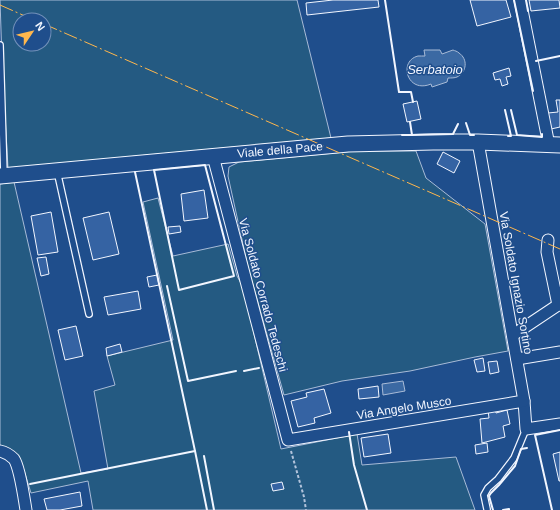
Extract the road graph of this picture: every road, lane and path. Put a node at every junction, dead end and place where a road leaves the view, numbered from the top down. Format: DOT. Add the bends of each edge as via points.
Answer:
graph roads {
  1 [pos="520,0"];
  2 [pos="0,45"];
  3 [pos="478,142"];
  4 [pos="555,145"];
  5 [pos="213,156"];
  6 [pos="57,170"];
  7 [pos="2,176"];
  8 [pos="548,240"];
  9 [pos="559,305"];
  10 [pos="89,314"];
  11 [pos="513,334"];
  12 [pos="560,352"];
  13 [pos="517,359"];
  14 [pos="524,401"];
  15 [pos="560,424"];
  16 [pos="526,429"];
  17 [pos="288,440"];
  18 [pos="2,451"];
  19 [pos="487,509"];
  20 [pos="26,510"];
  21 [pos="306,510"];
  1 -- 4 [label="street"];
  2 -- 7 [label="lane"];
  3 -- 4 [label="street, Viale della Pace"];
  3 -- 5 [label="street, Viale della Pace" via="348,144"];
  3 -- 11 [label="street, Via Soldato Ignazio Sortino"];
  5 -- 6 [label="street, Viale della Pace"];
  5 -- 17 [label="street, Via Soldato Corrado Tedeschi"];
  6 -- 7 [label="street, Viale della Pace"];
  6 -- 10 [label="lane"];
  8 -- 9 [label="street" via="547,252"];
  9 -- 11 [label="street"];
  11 -- 13 [label="street, Via Soldato Ignazio Sortino"];
  12 -- 13 [label="street"];
  13 -- 14 [label="street, Via Soldato Ignazio Sortino"];
  14 -- 16 [label="street, Via Soldato Ignazio Sortino"];
  14 -- 17 [label="street, Via Angelo Musco"];
  15 -- 16 [label="street"];
  16 -- 19 [label="lane" via="514,458 484,495"];
  17 -- 21 [label="path"];
  18 -- 20 [label="street" via="13,459 18,468"];
}
